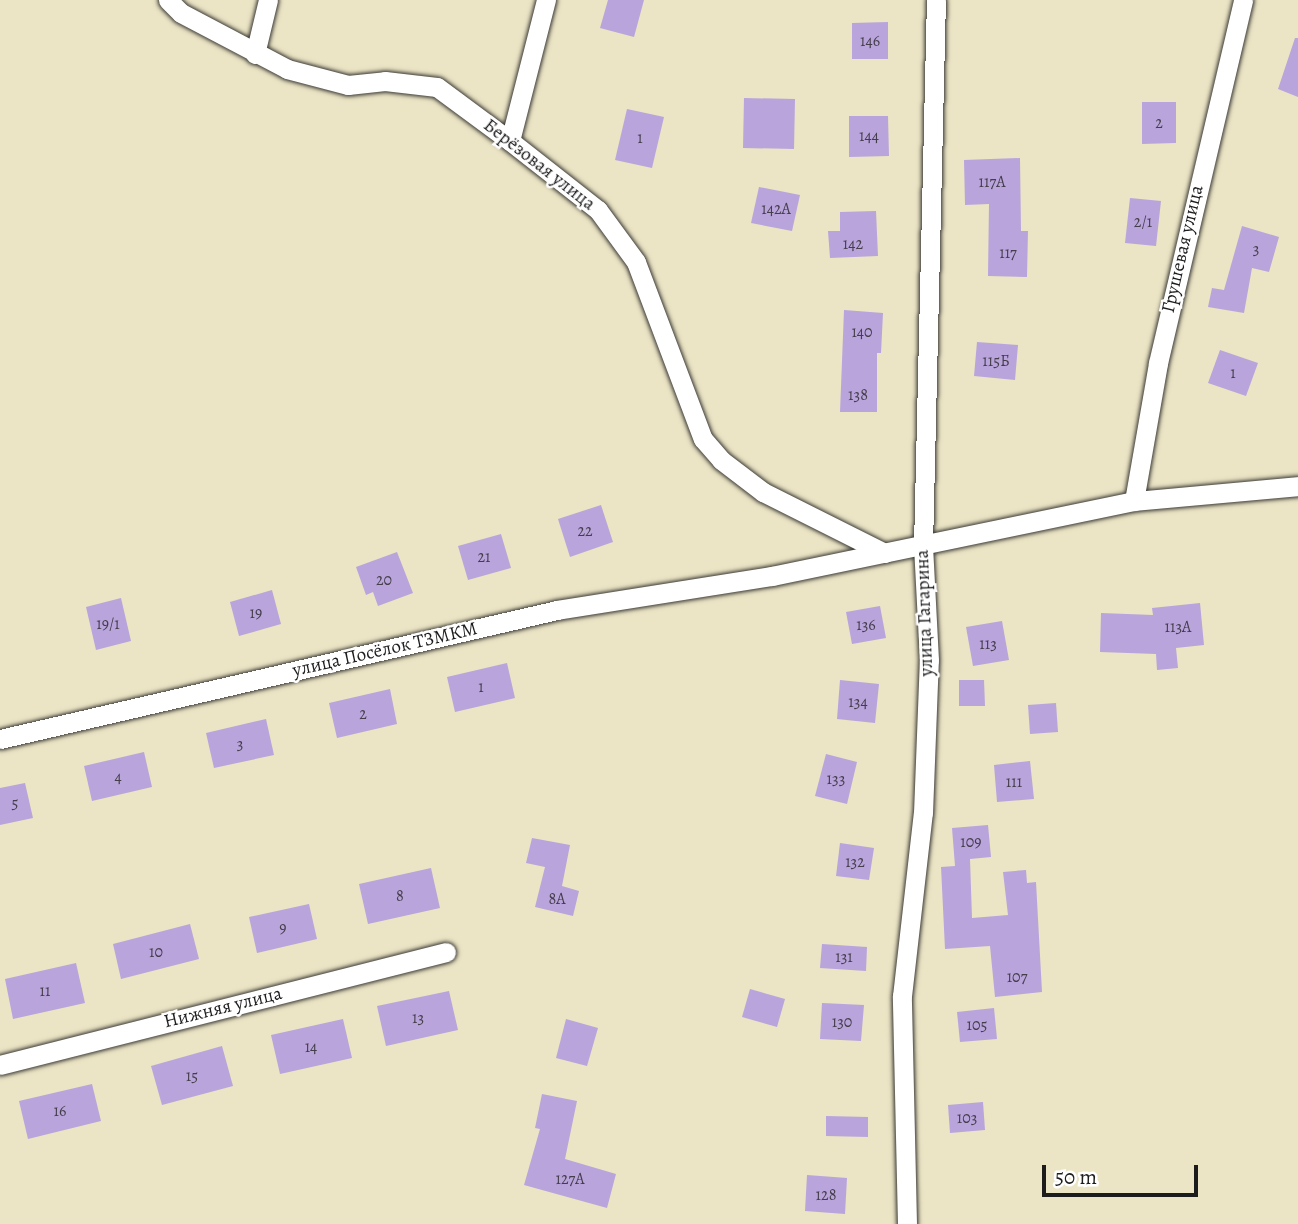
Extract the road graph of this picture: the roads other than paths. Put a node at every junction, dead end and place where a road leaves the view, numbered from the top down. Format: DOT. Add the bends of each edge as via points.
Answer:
graph roads {
  1 [pos="168,0"];
  2 [pos="268,0"];
  3 [pos="546,0"];
  4 [pos="936,0"];
  5 [pos="1243,0"];
  6 [pos="255,54"];
  7 [pos="510,141"];
  8 [pos="1298,486"];
  9 [pos="1134,501"];
  10 [pos="923,546"];
  11 [pos="885,553"];
  12 [pos="0,739"];
  13 [pos="446,952"];
  14 [pos="0,1065"];
  15 [pos="907,1224"];
  1 -- 6 [label="street, Берёзовая улица" via="181,13"];
  2 -- 6 [label="street"];
  3 -- 7 [label="street"];
  4 -- 10 [label="street, улица Гагарина"];
  5 -- 9 [label="street, Грушевая улица" via="1158,363"];
  6 -- 7 [label="street, Берёзовая улица" via="286,69 348,85 385,81 437,87"];
  7 -- 11 [label="street, Берёзовая улица" via="598,210 636,262 703,439 721,460 762,492"];
  8 -- 9 [label="street, улица Посёлок ТЗМКМ"];
  9 -- 10 [label="street, улица Посёлок ТЗМКМ"];
  10 -- 11 [label="street, улица Посёлок ТЗМКМ"];
  10 -- 15 [label="street, улица Гагарина" via="929,660 923,813 902,996"];
  11 -- 12 [label="street, улица Посёлок ТЗМКМ" via="557,610"];
  13 -- 14 [label="street, Нижняя улица"];
}
